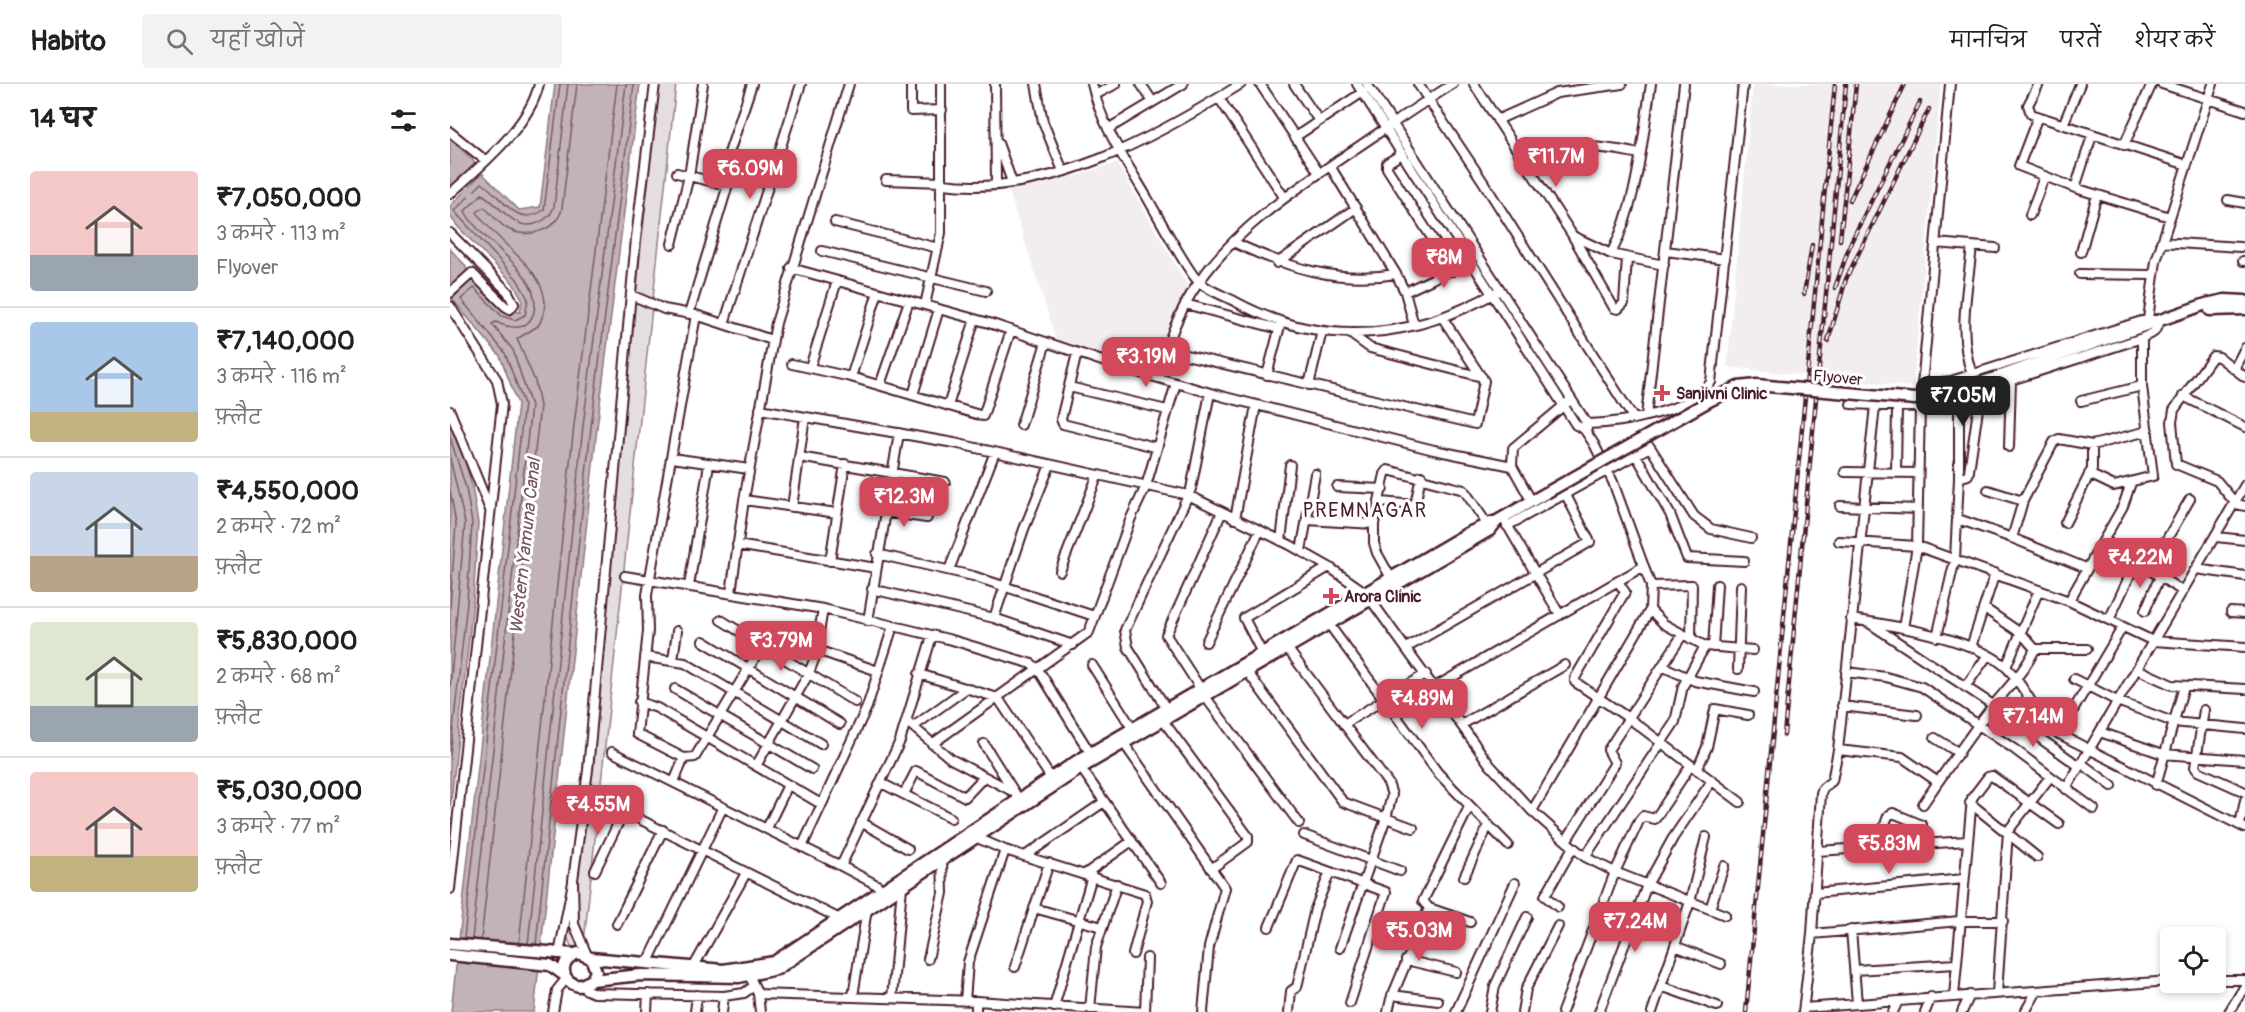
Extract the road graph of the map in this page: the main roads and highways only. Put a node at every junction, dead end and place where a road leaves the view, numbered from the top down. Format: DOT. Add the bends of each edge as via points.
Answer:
graph roads {
  1 [pos="2245,301"];
  2 [pos="2245,309"];
  3 [pos="2182,314"];
  4 [pos="1497,523"];
  5 [pos="1368,595"];
  6 [pos="1202,692"];
  7 [pos="1092,756"];
  8 [pos="885,893"];
  9 [pos="450,944"];
  10 [pos="450,954"];
  11 [pos="573,954"];
  12 [pos="589,956"];
  13 [pos="553,958"];
  14 [pos="565,977"];
  15 [pos="587,983"];
  1 -- 3 [label="highway" via="2225,300"];
  2 -- 3 [label="highway"];
  3 -- 4 [label="highway, Flyover, bridge" via="1946,394 1916,399 1757,385 1738,387"];
  4 -- 5 [label="highway"];
  4 -- 5 [label="highway" via="1391,578"];
  5 -- 6 [label="highway" via="1262,653"];
  5 -- 6 [label="highway" via="1287,648"];
  6 -- 7 [label="highway" via="1123,742"];
  6 -- 7 [label="highway" via="1166,708"];
  7 -- 8 [label="highway" via="1015,795"];
  7 -- 8 [label="highway" via="1081,768 902,887"];
  8 -- 12 [label="highway" via="774,962 738,969 693,968"];
  8 -- 15 [label="highway" via="754,985 641,975"];
  9 -- 13 [label="highway"];
  10 -- 13 [label="highway"];
  11 -- 12 [label="highway"];
  11 -- 13 [label="highway"];
  11 -- 14 [label="highway" via="564,965"];
  12 -- 15 [label="highway" via="596,971"];
  13 -- 14 [label="highway"];
  14 -- 15 [label="highway" via="574,985"];
}
